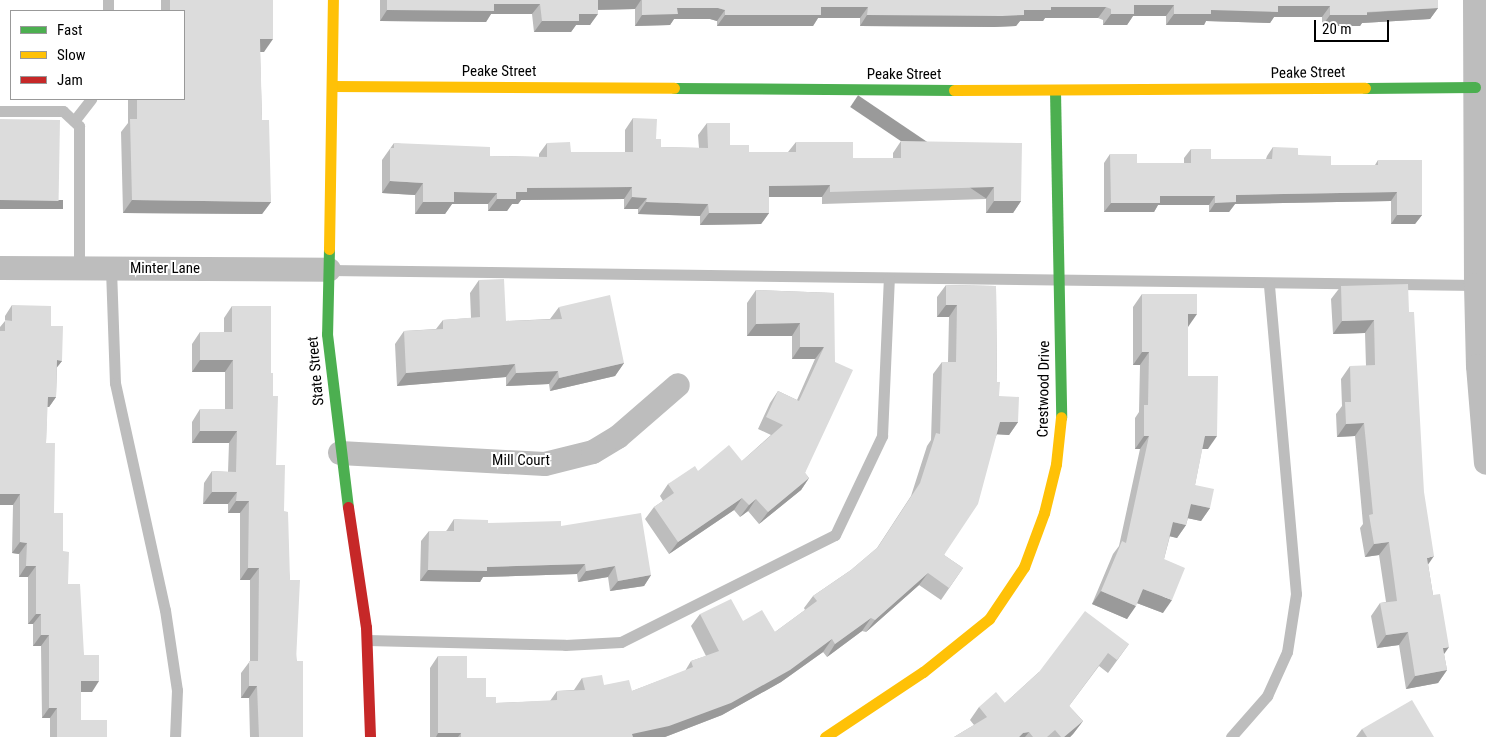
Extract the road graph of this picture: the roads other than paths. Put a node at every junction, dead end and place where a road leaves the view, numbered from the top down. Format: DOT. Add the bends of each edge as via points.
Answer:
graph roads {
  1 [pos="333,0"];
  2 [pos="1475,0"];
  3 [pos="332,86"];
  4 [pos="1475,87"];
  5 [pos="1055,91"];
  6 [pos="90,100"];
  7 [pos="0,111"];
  8 [pos="74,121"];
  9 [pos="0,268"];
  10 [pos="79,269"];
  11 [pos="111,269"];
  12 [pos="329,270"];
  13 [pos="889,278"];
  14 [pos="1059,280"];
  15 [pos="1269,283"];
  16 [pos="1476,286"];
  17 [pos="678,385"];
  18 [pos="340,453"];
  19 [pos="1486,463"];
  20 [pos="367,640"];
  21 [pos="175,737"];
  22 [pos="370,737"];
  23 [pos="825,737"];
  24 [pos="1231,737"];
  1 -- 3 [label="street, State Street"];
  2 -- 4 [label="street"];
  3 -- 5 [label="street, Peake Street"];
  3 -- 12 [label="street, State Street"];
  4 -- 5 [label="street, Peake Street"];
  4 -- 16 [label="street"];
  5 -- 14 [label="street, Crestwood Drive"];
  6 -- 8 [label="lane"];
  7 -- 8 [label="lane" via="63,111"];
  8 -- 10 [label="lane" via="79,126"];
  9 -- 10 [label="street, Minter Lane"];
  10 -- 11 [label="street, Minter Lane"];
  11 -- 12 [label="street, Minter Lane"];
  11 -- 21 [label="lane" via="115,383 165,610 176,690"];
  12 -- 13 [label="lane"];
  12 -- 18 [label="street, State Street" via="327,334"];
  13 -- 14 [label="lane"];
  13 -- 20 [label="lane" via="882,436 835,535 621,642 565,645"];
  14 -- 15 [label="lane"];
  14 -- 23 [label="street, Crestwood Drive" via="1062,407 1056,464 1044,513 1024,567 989,619 923,672"];
  15 -- 16 [label="lane"];
  15 -- 24 [label="lane" via="1296,594 1287,652 1267,696"];
  16 -- 19 [label="street" via="1478,366"];
  17 -- 18 [label="street, Mill Court" via="618,437 593,452 544,464"];
  18 -- 20 [label="street, State Street"];
  20 -- 22 [label="street, State Street"];
}
